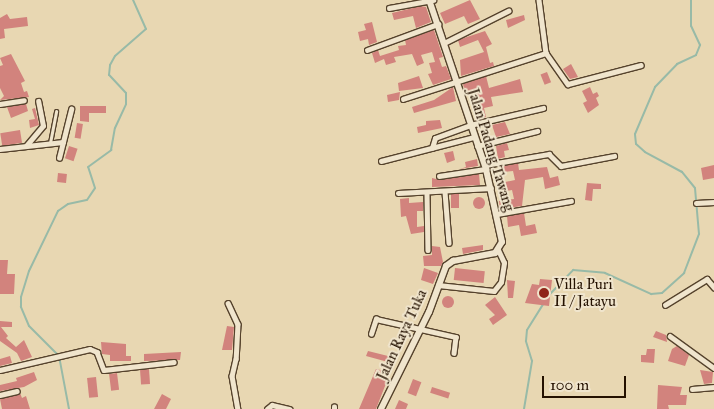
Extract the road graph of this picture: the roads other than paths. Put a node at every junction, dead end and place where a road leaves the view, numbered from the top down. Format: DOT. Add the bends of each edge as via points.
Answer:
graph roads {
  1 [pos="431,0"];
  2 [pos="539,0"];
  3 [pos="389,8"];
  4 [pos="508,11"];
  5 [pos="438,24"];
  6 [pos="444,43"];
  7 [pos="367,50"];
  8 [pos="546,53"];
  9 [pos="641,65"];
  10 [pos="456,80"];
  11 [pos="403,99"];
  12 [pos="24,100"];
  13 [pos="38,102"];
  14 [pos="0,104"];
  15 [pos="542,108"];
  16 [pos="71,109"];
  17 [pos="56,112"];
  18 [pos="470,126"];
  19 [pos="537,131"];
  20 [pos="474,137"];
  21 [pos="63,142"];
  22 [pos="50,143"];
  23 [pos="26,146"];
  24 [pos="477,146"];
  25 [pos="432,148"];
  26 [pos="0,149"];
  27 [pos="614,156"];
  28 [pos="59,158"];
  29 [pos="381,160"];
  30 [pos="485,167"];
  31 [pos="439,176"];
  32 [pos="491,188"];
  33 [pos="445,192"];
  34 [pos="398,193"];
  35 [pos="427,194"];
  36 [pos="571,201"];
  37 [pos="714,202"];
  38 [pos="696,203"];
  39 [pos="497,214"];
  40 [pos="449,243"];
  41 [pos="428,250"];
  42 [pos="498,250"];
  43 [pos="438,285"];
  44 [pos="714,286"];
  45 [pos="228,303"];
  46 [pos="665,305"];
  47 [pos="421,330"];
  48 [pos="371,334"];
  49 [pos="670,336"];
  50 [pos="454,353"];
  51 [pos="174,362"];
  52 [pos="714,368"];
  53 [pos="0,370"];
  54 [pos="714,387"];
  55 [pos="692,389"];
  56 [pos="17,391"];
  57 [pos="0,395"];
  58 [pos="238,409"];
  59 [pos="267,409"];
  60 [pos="290,409"];
  61 [pos="381,409"];
  1 -- 3 [label="street"];
  1 -- 5 [label="street, Jalan Padang Tawang"];
  2 -- 8 [label="street"];
  4 -- 6 [label="street"];
  5 -- 6 [label="street, Jalan Padang Tawang"];
  5 -- 7 [label="street"];
  6 -- 10 [label="street, Jalan Padang Tawang"];
  8 -- 9 [label="street" via="571,85"];
  8 -- 10 [label="street"];
  10 -- 11 [label="street"];
  10 -- 18 [label="street, Jalan Padang Tawang"];
  12 -- 14 [label="street"];
  13 -- 23 [label="street" via="43,126"];
  15 -- 18 [label="street"];
  16 -- 21 [label="street"];
  17 -- 22 [label="lane"];
  18 -- 20 [label="street, Jalan Padang Tawang"];
  18 -- 25 [label="street" via="435,138"];
  19 -- 24 [label="street"];
  20 -- 24 [label="street, Jalan Padang Tawang"];
  20 -- 25 [label="street"];
  21 -- 22 [label="street"];
  21 -- 28 [label="street"];
  22 -- 23 [label="street"];
  23 -- 26 [label="street"];
  24 -- 30 [label="street, Jalan Padang Tawang"];
  25 -- 29 [label="street"];
  27 -- 30 [label="street" via="561,166 548,154"];
  30 -- 31 [label="street"];
  30 -- 32 [label="street, Jalan Padang Tawang"];
  32 -- 33 [label="street"];
  32 -- 39 [label="street, Jalan Padang Tawang"];
  33 -- 35 [label="street"];
  33 -- 40 [label="street"];
  34 -- 35 [label="street"];
  35 -- 41 [label="street"];
  36 -- 39 [label="street"];
  37 -- 38 [label="street"];
  39 -- 42 [label="street, Jalan Padang Tawang" via="503,236"];
  42 -- 43 [label="street, Jalan Raya Tuka" via="490,255 453,261 443,270"];
  42 -- 43 [label="street" via="504,263 501,282 494,291"];
  43 -- 47 [label="street, Jalan Raya Tuka"];
  44 -- 46 [label="street" via="707,279"];
  45 -- 58 [label="street" via="238,324 232,376"];
  47 -- 48 [label="street" via="376,319"];
  47 -- 50 [label="street" via="456,337"];
  47 -- 61 [label="street, Jalan Raya Tuka"];
  49 -- 52 [label="street"];
  51 -- 53 [label="street" via="104,370 97,352 90,350"];
  54 -- 55 [label="street"];
  56 -- 57 [label="street"];
  59 -- 60 [label="street" via="272,406"];
}
